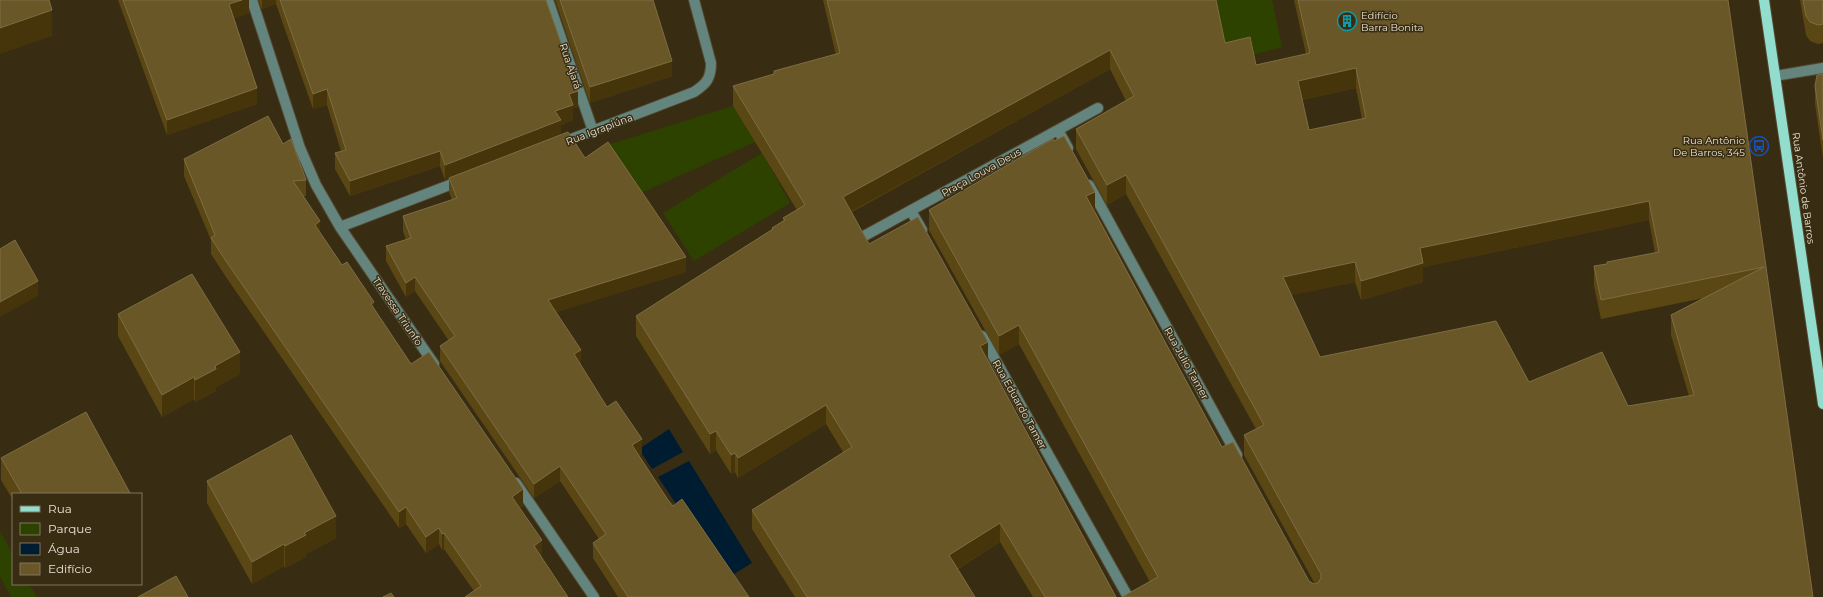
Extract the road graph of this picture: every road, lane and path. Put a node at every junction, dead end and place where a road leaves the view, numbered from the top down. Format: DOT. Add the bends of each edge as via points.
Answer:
graph roads {
  1 [pos="252,0"];
  2 [pos="548,0"];
  3 [pos="694,0"];
  4 [pos="1764,0"];
  5 [pos="1823,68"];
  6 [pos="1775,76"];
  7 [pos="1098,108"];
  8 [pos="1058,130"];
  9 [pos="593,131"];
  10 [pos="549,148"];
  11 [pos="1074,158"];
  12 [pos="1085,178"];
  13 [pos="467,179"];
  14 [pos="911,211"];
  15 [pos="340,227"];
  16 [pos="864,236"];
  17 [pos="927,238"];
  18 [pos="977,328"];
  19 [pos="438,370"];
  20 [pos="1822,388"];
  21 [pos="1823,404"];
  22 [pos="1242,464"];
  23 [pos="509,474"];
  24 [pos="594,597"];
  25 [pos="1128,597"];
  1 -- 15 [label="street, Travessa Triunfo" via="300,148 316,185"];
  2 -- 9 [label="street, Rua Ajará"];
  3 -- 9 [label="street, Rua Igrapiúna" via="711,63 711,74 706,84 694,92"];
  4 -- 6 [label="main road, Rua Antônio de Barros"];
  5 -- 6 [label="street"];
  6 -- 20 [label="main road, Rua Antônio de Barros"];
  7 -- 8 [label="street, Praça Louva Deus"];
  8 -- 11 [label="street"];
  8 -- 14 [label="street, Praça Louva Deus"];
  9 -- 10 [label="street, Rua Igrapiúna"];
  12 -- 22 [label="street, Rua Julio Tamer"];
  13 -- 15 [label="street"];
  14 -- 16 [label="street, Praça Louva Deus"];
  14 -- 17 [label="street"];
  15 -- 19 [label="street, Travessa Triunfo"];
  18 -- 25 [label="street, Rua Eduardo Tamer"];
  20 -- 21 [label="main road, Rua Antônio de Barros"];
  23 -- 24 [label="street"];
}
